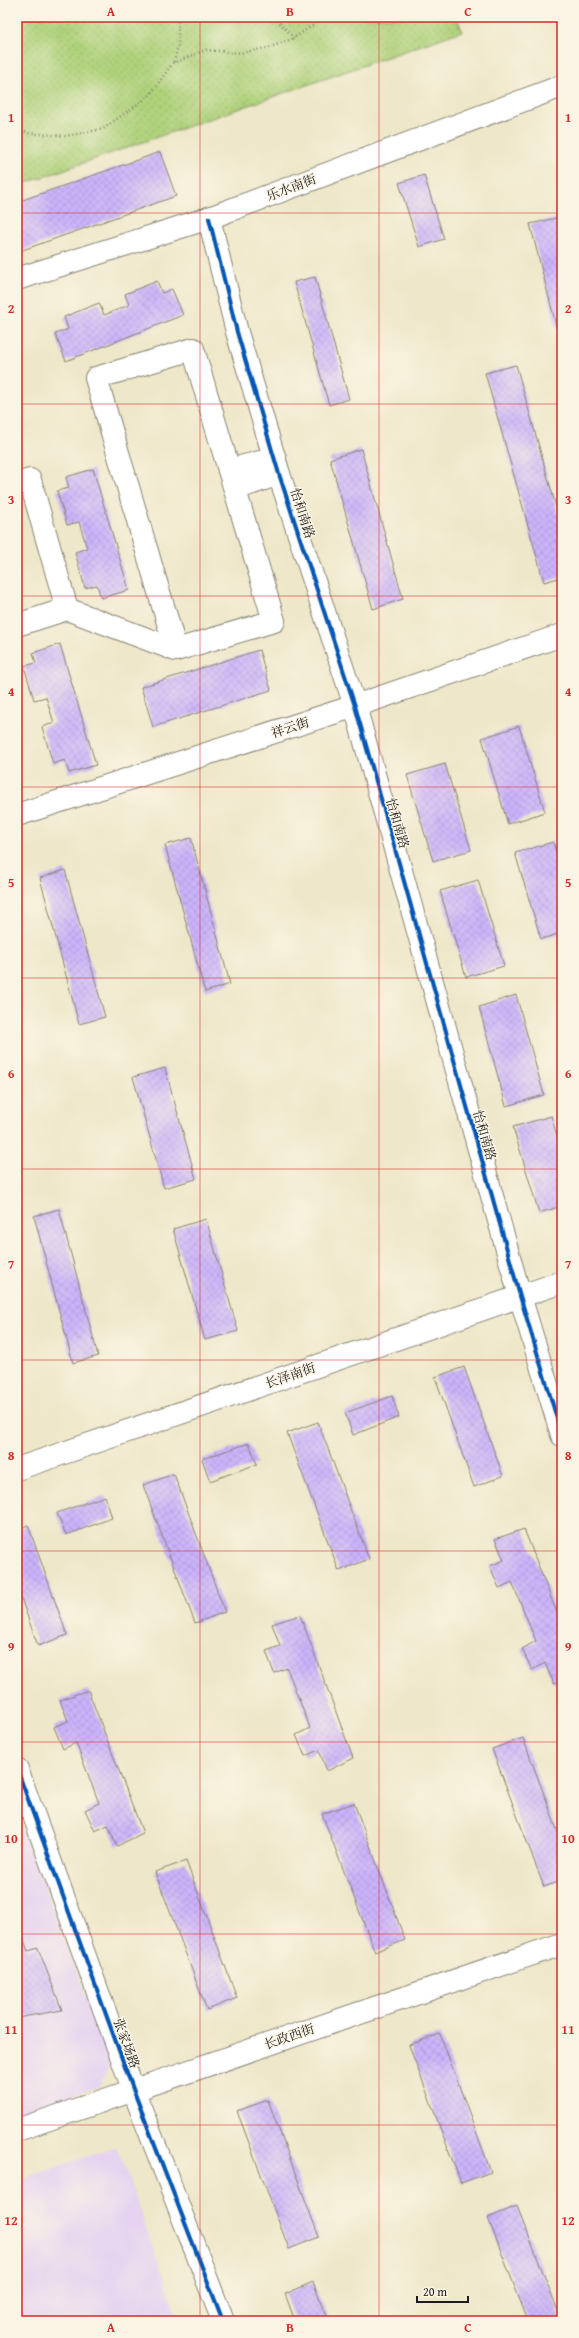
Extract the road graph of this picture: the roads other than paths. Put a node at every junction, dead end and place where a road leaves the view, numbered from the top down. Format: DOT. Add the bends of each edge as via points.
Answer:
graph roads {
  1 [pos="562,86"];
  2 [pos="209,218"];
  3 [pos="17,279"];
  4 [pos="277,466"];
  5 [pos="232,480"];
  6 [pos="17,484"];
  7 [pos="68,609"];
  8 [pos="17,626"];
  9 [pos="562,635"];
  10 [pos="176,650"];
  11 [pos="355,706"];
  12 [pos="17,815"];
  13 [pos="562,1282"];
  14 [pos="520,1296"];
  15 [pos="562,1435"];
  16 [pos="17,1469"];
  17 [pos="17,1769"];
  18 [pos="562,1944"];
  19 [pos="133,2089"];
  20 [pos="17,2130"];
  21 [pos="223,2321"];
  1 -- 2 [label="street, 乐水南街"];
  2 -- 3 [label="street, 乐水南街"];
  2 -- 4 [label="street, 怡和南路" via="238,332"];
  4 -- 5 [label="street"];
  4 -- 11 [label="street, 怡和南路"];
  5 -- 10 [label="street" via="274,621"];
  5 -- 10 [label="street" via="194,349 96,378"];
  6 -- 7 [label="street" via="30,480"];
  7 -- 8 [label="street"];
  7 -- 10 [label="street"];
  9 -- 11 [label="street, 祥云街"];
  11 -- 12 [label="street, 祥云街"];
  11 -- 14 [label="street, 怡和南路"];
  13 -- 14 [label="street, 长泽南街"];
  14 -- 15 [label="street, 怡和南路"];
  14 -- 16 [label="street, 长泽南街"];
  17 -- 19 [label="street, 张家场路"];
  18 -- 19 [label="street, 长政西街"];
  19 -- 20 [label="street, 长政西街"];
  19 -- 21 [label="street, 张家场路"];
}
